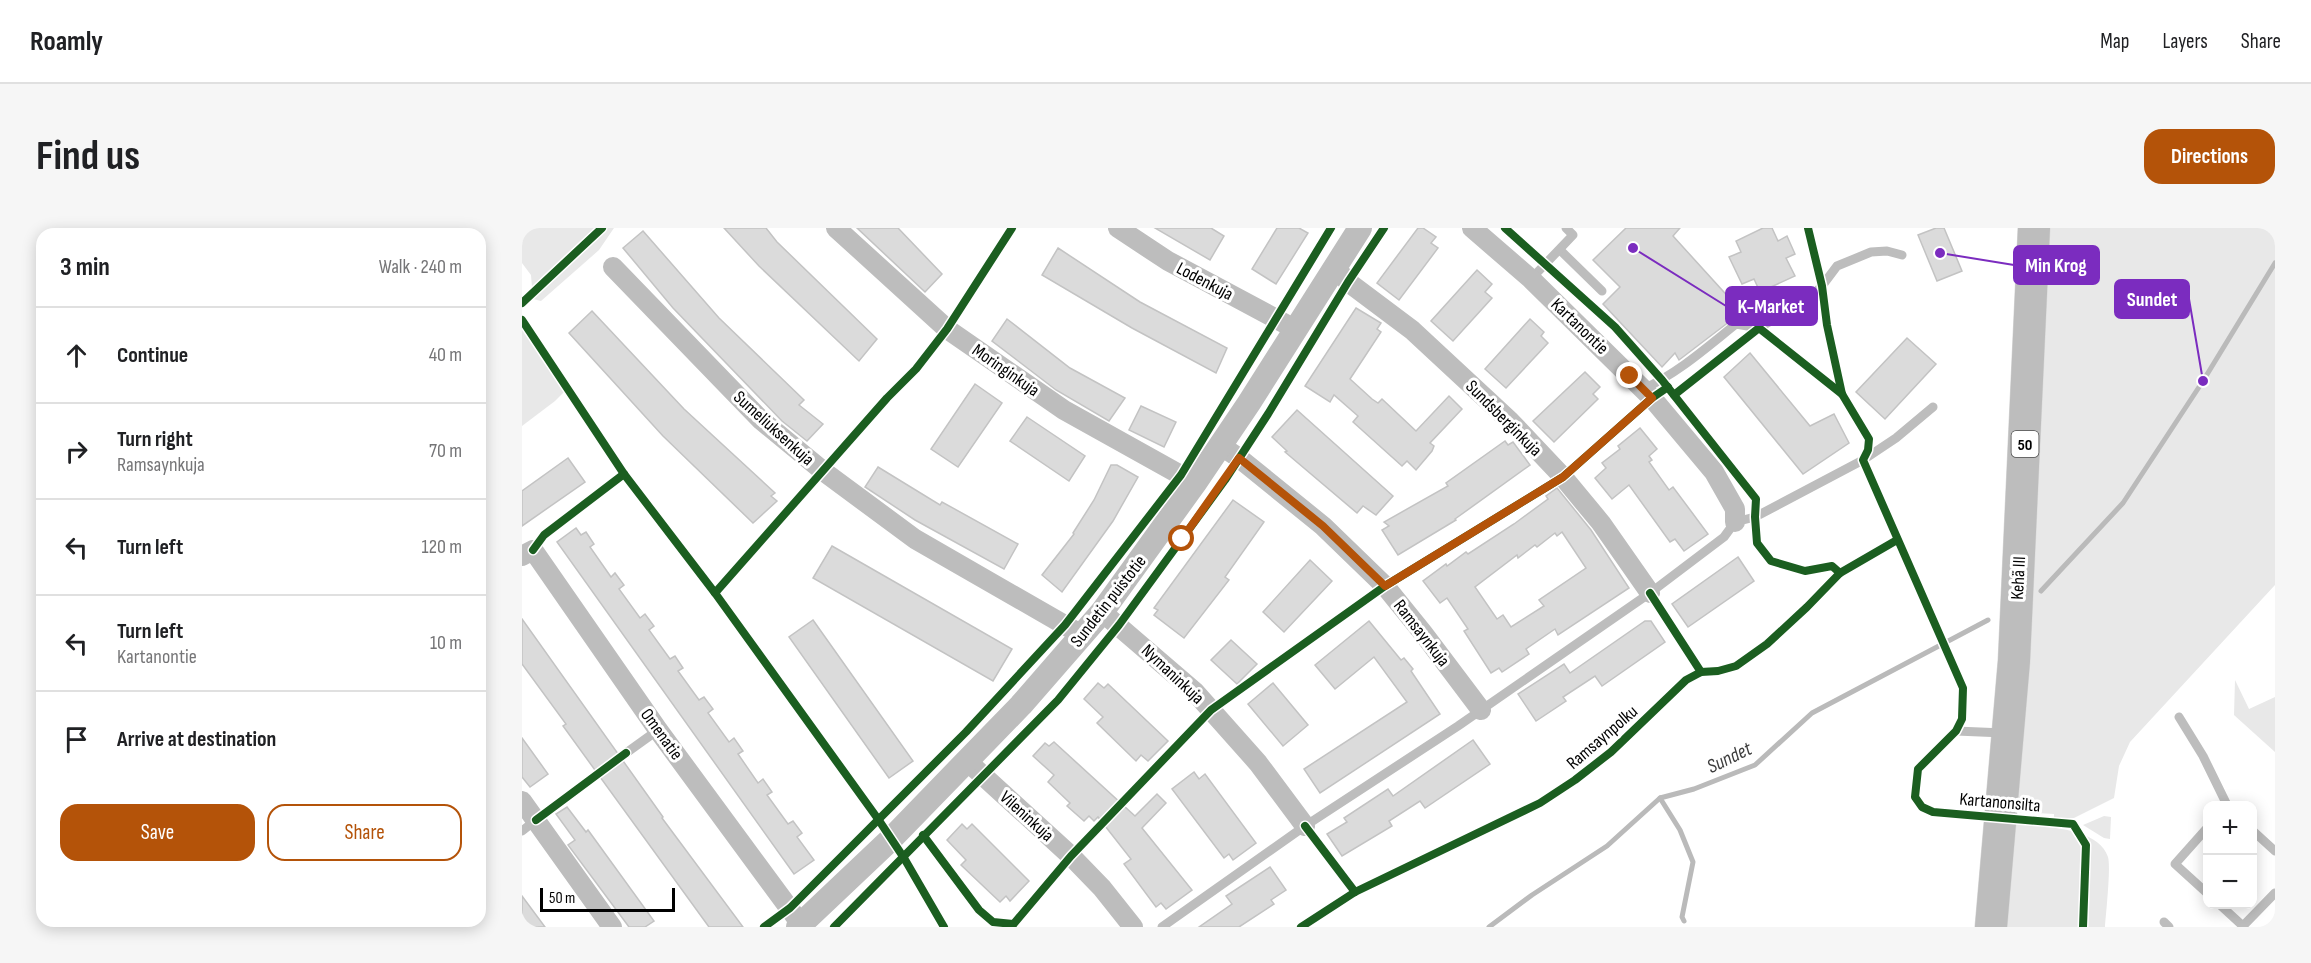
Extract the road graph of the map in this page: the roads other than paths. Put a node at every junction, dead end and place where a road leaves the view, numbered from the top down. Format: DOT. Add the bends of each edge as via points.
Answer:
graph roads {
  1 [pos="836,228"];
  2 [pos="1118,228"];
  3 [pos="1360,228"];
  4 [pos="1472,228"];
  5 [pos="1566,228"];
  6 [pos="2034,228"];
  7 [pos="1560,249"];
  8 [pos="1902,255"];
  9 [pos="613,267"];
  10 [pos="1335,267"];
  11 [pos="1531,279"];
  12 [pos="1602,291"];
  13 [pos="1295,329"];
  14 [pos="1643,389"];
  15 [pos="1934,407"];
  16 [pos="1220,445"];
  17 [pos="1195,483"];
  18 [pos="1735,522"];
  19 [pos="522,556"];
  20 [pos="1650,593"];
  21 [pos="1102,612"];
  22 [pos="1082,635"];
  23 [pos="1481,710"];
  24 [pos="2179,717"];
  25 [pos="658,730"];
  26 [pos="1956,731"];
  27 [pos="2008,734"];
  28 [pos="626,753"];
  29 [pos="967,761"];
  30 [pos="522,801"];
  31 [pos="2225,801"];
  32 [pos="529,825"];
  33 [pos="1305,826"];
  34 [pos="2203,833"];
  35 [pos="2257,834"];
  36 [pos="2275,851"];
  37 [pos="2203,889"];
  38 [pos="2275,893"];
  39 [pos="2224,909"];
  40 [pos="801,926"];
  41 [pos="612,927"];
  42 [pos="1133,927"];
  43 [pos="1162,927"];
  44 [pos="1991,927"];
  1 -- 17 [label="street, Moringinkuja" via="947,329 1064,410"];
  2 -- 13 [label="street, Lodenkuja" via="1168,261"];
  3 -- 10 [label="street, Sundetin puistotie"];
  4 -- 11 [label="street, Kartanontie"];
  5 -- 7 [label="lane" via="1573,235"];
  6 -- 27 [label="highway, Kehä III / 50" via="2021,540"];
  7 -- 11 [label="lane"];
  7 -- 12 [label="lane"];
  8 -- 14 [label="lane" via="1871,252 1837,266 1809,298 1759,328 1736,324 1689,362"];
  9 -- 22 [label="street, Sumeliuksenkuja" via="760,420 823,471 915,538"];
  10 -- 13 [label="street, Sundetin puistotie"];
  10 -- 20 [label="street, Sundsberginkuja" via="1348,282 1412,330 1510,421 1601,523"];
  11 -- 14 [label="street, Kartanontie"];
  13 -- 16 [label="street, Sundetin puistotie"];
  14 -- 18 [label="street, Kartanontie" via="1714,472 1735,509"];
  15 -- 18 [label="lane" via="1863,460 1755,517"];
  16 -- 17 [label="street, Sundetin puistotie"];
  16 -- 23 [label="street, Ramsaynkuja" via="1323,526 1385,586"];
  17 -- 21 [label="street, Sundetin puistotie"];
  18 -- 20 [label="lane" via="1724,537"];
  19 -- 25 [label="street, Omenatie" via="533,550"];
  20 -- 23 [label="lane"];
  21 -- 22 [label="street, Sundetin puistotie"];
  21 -- 33 [label="street, Nymaninkuja" via="1194,691 1258,763"];
  22 -- 29 [label="street, Sundetin puistotie"];
  23 -- 33 [label="lane"];
  24 -- 31 [label="lane"];
  25 -- 28 [label="lane"];
  25 -- 40 [label="street, Omenatie"];
  26 -- 27 [label="lane"];
  27 -- 44 [label="highway, Kehä III / 50"];
  29 -- 40 [label="street, Sundetin puistotie"];
  29 -- 42 [label="street, Vileninkuja" via="1071,856"];
  30 -- 32 [label="street"];
  32 -- 41 [label="street"];
  33 -- 43 [label="lane"];
  34 -- 37 [label="lane" via="2175,864"];
  35 -- 36 [label="lane"];
  38 -- 39 [label="lane" via="2243,926"];
}
